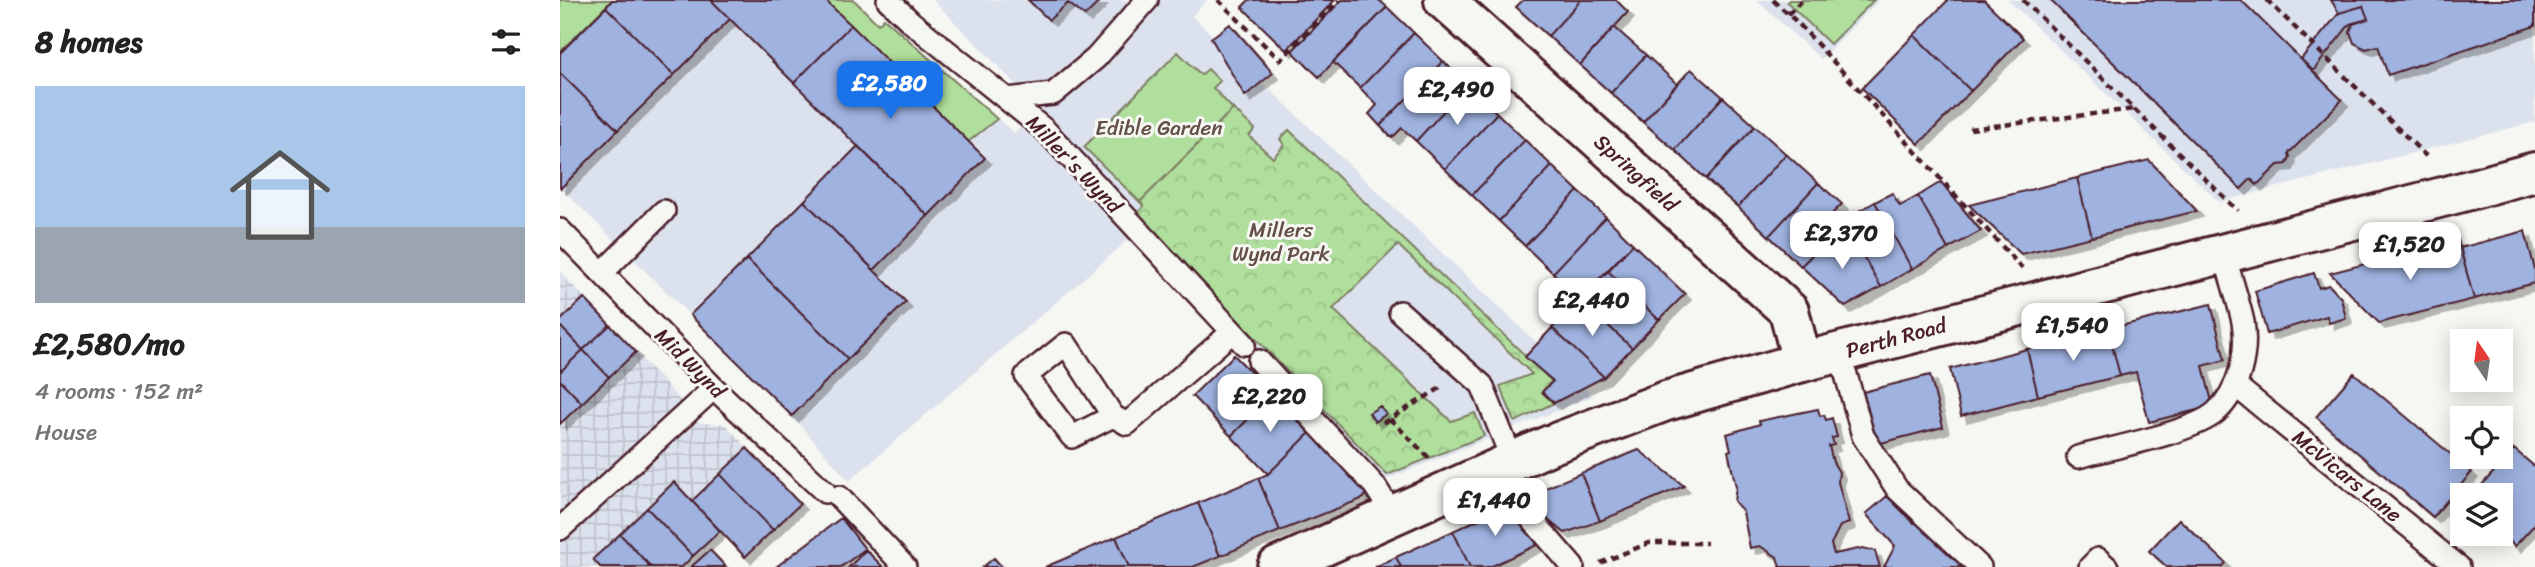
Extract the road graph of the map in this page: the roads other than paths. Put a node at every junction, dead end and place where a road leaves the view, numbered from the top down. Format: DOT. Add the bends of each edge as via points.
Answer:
graph roads {
  1 [pos="888,0"];
  2 [pos="1147,0"];
  3 [pos="1444,0"];
  4 [pos="1007,99"];
  5 [pos="2535,172"];
  6 [pos="664,211"];
  7 [pos="560,230"];
  8 [pos="2224,254"];
  9 [pos="602,273"];
  10 [pos="1400,312"];
  11 [pos="1840,353"];
  12 [pos="1259,361"];
  13 [pos="1802,362"];
  14 [pos="2235,386"];
  15 [pos="714,388"];
  16 [pos="1113,415"];
  17 [pos="2078,457"];
  18 [pos="1488,474"];
  19 [pos="1394,516"];
  20 [pos="560,529"];
  21 [pos="905,567"];
  22 [pos="1278,567"];
  23 [pos="1573,567"];
  24 [pos="1980,567"];
  25 [pos="2091,567"];
  26 [pos="2107,567"];
  27 [pos="2459,567"];
  1 -- 4 [label="lane, Miller's Wynd"];
  2 -- 4 [label="lane" via="1096,58 1053,94"];
  3 -- 13 [label="street, Springfield" via="1789,311"];
  4 -- 16 [label="lane, Miller's Wynd" via="1045,130 1238,338 1127,424"];
  5 -- 8 [label="street, Perth Road"];
  6 -- 9 [label="lane"];
  7 -- 9 [label="lane, Mid Wynd"];
  8 -- 11 [label="street, Perth Road"];
  8 -- 14 [label="lane" via="2243,324 2244,357"];
  9 -- 15 [label="lane, Mid Wynd"];
  10 -- 18 [label="lane" via="1482,385"];
  11 -- 13 [label="street, Perth Road"];
  11 -- 24 [label="lane" via="1863,436 1897,489"];
  12 -- 19 [label="lane" via="1374,485"];
  13 -- 18 [label="street, Perth Road" via="1666,401"];
  14 -- 17 [label="lane" via="2217,412 2194,425"];
  14 -- 27 [label="lane, McVicars Lane"];
  15 -- 20 [label="lane"];
  15 -- 21 [label="lane, Mid Wynd"];
  18 -- 19 [label="street, Perth Road"];
  18 -- 23 [label="lane"];
  19 -- 22 [label="street, Perth Road"];
  25 -- 26 [label="lane" via="2098,559"];
}
